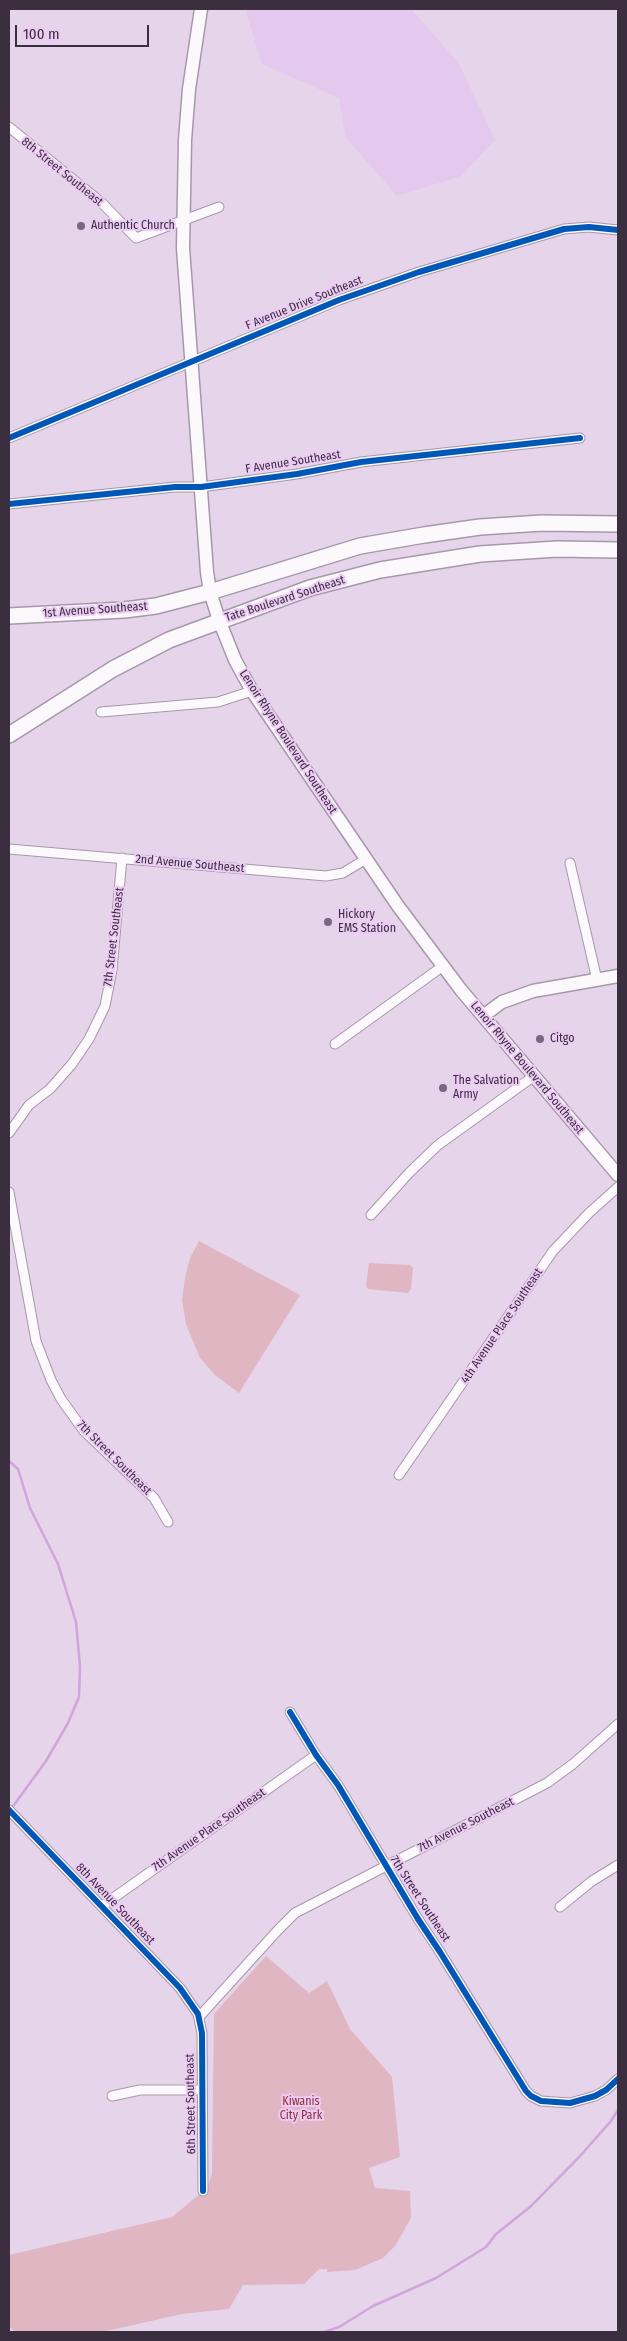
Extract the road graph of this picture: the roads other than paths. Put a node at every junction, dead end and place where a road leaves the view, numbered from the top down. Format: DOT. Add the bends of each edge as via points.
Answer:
graph roads {
  1 [pos="201,9"];
  2 [pos="9,127"];
  3 [pos="220,207"];
  4 [pos="183,220"];
  5 [pos="618,230"];
  6 [pos="191,362"];
  7 [pos="9,438"];
  8 [pos="580,438"];
  9 [pos="201,487"];
  10 [pos="9,504"];
  11 [pos="618,524"];
  12 [pos="618,550"];
  13 [pos="210,592"];
  14 [pos="9,616"];
  15 [pos="219,620"];
  16 [pos="252,691"];
  17 [pos="101,712"];
  18 [pos="9,735"];
  19 [pos="9,849"];
  20 [pos="122,858"];
  21 [pos="366,859"];
  22 [pos="570,863"];
  23 [pos="443,966"];
  24 [pos="618,976"];
  25 [pos="597,980"];
  26 [pos="483,1016"];
  27 [pos="335,1044"];
  28 [pos="534,1076"];
  29 [pos="9,1133"];
  30 [pos="618,1175"];
  31 [pos="618,1187"];
  32 [pos="9,1192"];
  33 [pos="371,1215"];
  34 [pos="398,1475"];
  35 [pos="168,1522"];
  36 [pos="290,1712"];
  37 [pos="618,1724"];
  38 [pos="316,1754"];
  39 [pos="9,1810"];
  40 [pos="618,1864"];
  41 [pos="386,1867"];
  42 [pos="102,1906"];
  43 [pos="560,1906"];
  44 [pos="199,2017"];
  45 [pos="618,2079"];
  46 [pos="202,2090"];
  47 [pos="112,2096"];
  48 [pos="203,2191"];
  1 -- 4 [label="main road, Lenoir Rhyne Boulevard Southeast" via="188,97"];
  2 -- 4 [label="street, 8th Street Southeast" via="102,203 136,238"];
  3 -- 4 [label="street"];
  4 -- 6 [label="main road, Lenoir Rhyne Boulevard Southeast"];
  5 -- 6 [label="street, F Avenue Drive Southeast" via="564,229 419,272 339,300"];
  6 -- 7 [label="street, F Avenue Drive Southeast"];
  6 -- 9 [label="main road, Lenoir Rhyne Boulevard Southeast"];
  8 -- 9 [label="street, F Avenue Southeast" via="361,462"];
  9 -- 10 [label="street, F Avenue Southeast"];
  9 -- 13 [label="main road, Lenoir Rhyne Boulevard Southeast"];
  11 -- 13 [label="main road" via="498,526 360,546"];
  12 -- 15 [label="main road, Tate Boulevard Southeast" via="520,550 389,568 310,588"];
  13 -- 14 [label="main road, 1st Avenue Southeast" via="156,606 124,610"];
  13 -- 15 [label="main road, Lenoir Rhyne Boulevard Southeast"];
  15 -- 16 [label="main road, Lenoir Rhyne Boulevard Southeast"];
  15 -- 18 [label="main road, Tate Boulevard Southeast" via="120,665"];
  16 -- 17 [label="street" via="218,702"];
  16 -- 21 [label="main road, Lenoir Rhyne Boulevard Southeast"];
  19 -- 20 [label="street, 2nd Avenue Southeast"];
  20 -- 21 [label="street, 2nd Avenue Southeast" via="326,876 343,873"];
  20 -- 29 [label="street, 7th Street Southeast" via="112,970 105,1006 72,1064 50,1089 29,1105"];
  21 -- 23 [label="main road, Lenoir Rhyne Boulevard Southeast"];
  22 -- 25 [label="street"];
  23 -- 26 [label="main road, Lenoir Rhyne Boulevard Southeast"];
  23 -- 27 [label="street"];
  24 -- 25 [label="main road"];
  25 -- 26 [label="main road" via="533,991 502,1002"];
  26 -- 28 [label="main road, Lenoir Rhyne Boulevard Southeast"];
  28 -- 30 [label="main road, Lenoir Rhyne Boulevard Southeast"];
  28 -- 33 [label="street" via="438,1145"];
  31 -- 34 [label="street, 4th Avenue Place Southeast" via="553,1251"];
  32 -- 35 [label="street, 7th Street Southeast" via="36,1341 51,1380 84,1431 154,1498"];
  36 -- 38 [label="street, 7th Street Southeast"];
  37 -- 41 [label="street, 7th Avenue Southeast" via="546,1783"];
  38 -- 41 [label="street, 7th Street Southeast"];
  38 -- 42 [label="street, 7th Avenue Place Southeast"];
  39 -- 42 [label="street, 8th Avenue Southeast"];
  40 -- 43 [label="street"];
  41 -- 44 [label="street, 7th Avenue Southeast" via="296,1913"];
  41 -- 45 [label="street, 7th Street Southeast" via="533,2098 556,2103 582,2100 606,2090"];
  42 -- 44 [label="street, 8th Avenue Southeast" via="180,1988"];
  44 -- 46 [label="street, 6th Street Southeast"];
  46 -- 47 [label="street" via="140,2090"];
  46 -- 48 [label="street, 6th Street Southeast"];
}
